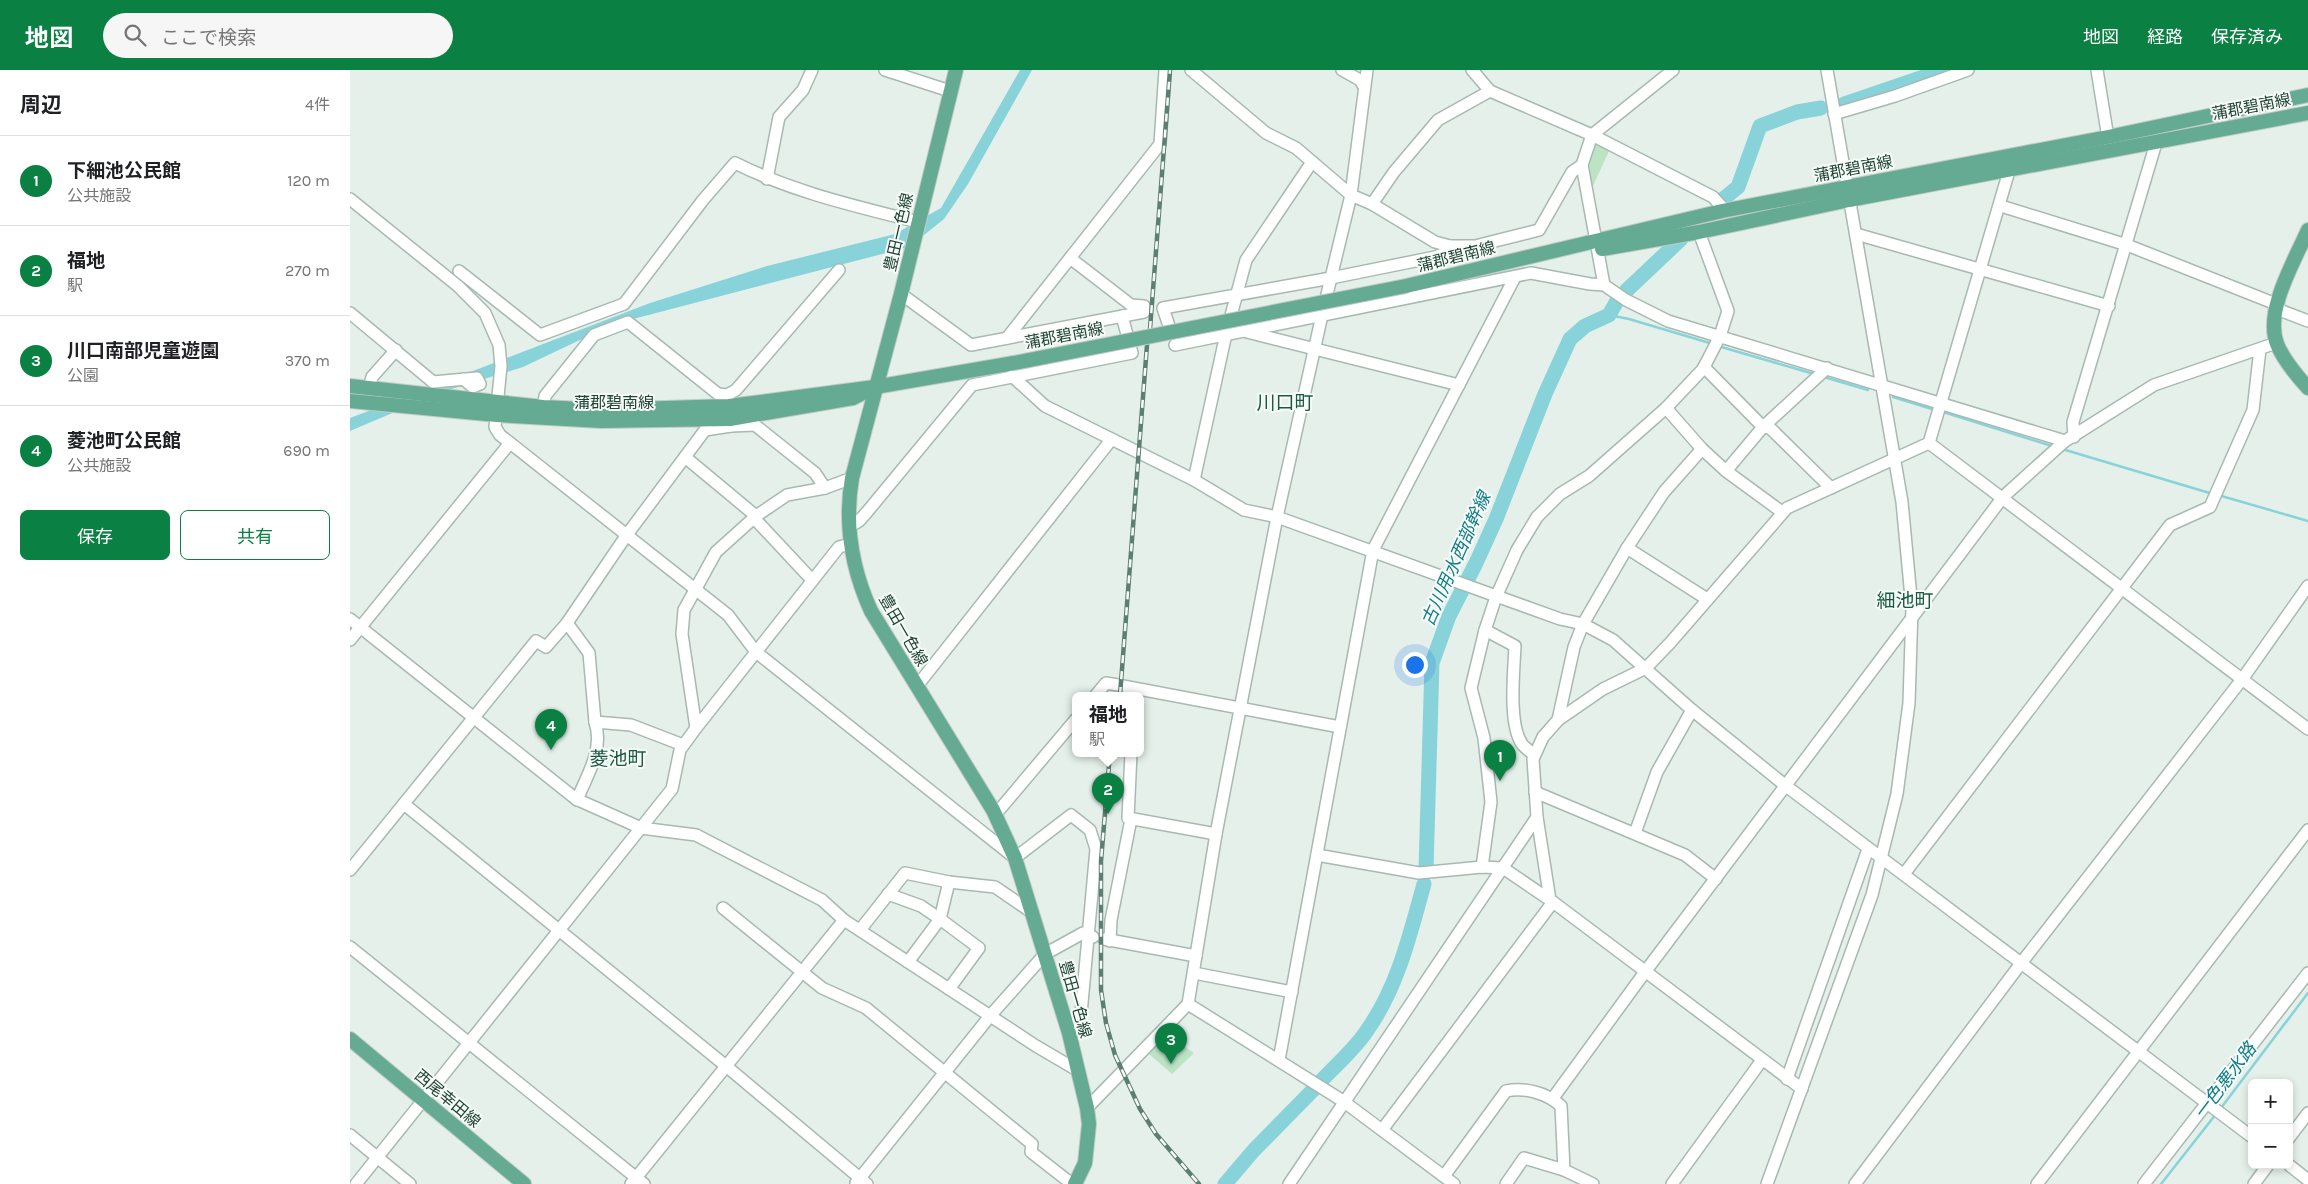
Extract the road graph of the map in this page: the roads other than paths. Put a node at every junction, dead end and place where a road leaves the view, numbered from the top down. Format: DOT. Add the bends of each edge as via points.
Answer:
graph roads {
  1 [pos="812,70"];
  2 [pos="885,70"];
  3 [pos="956,70"];
  4 [pos="1165,70"];
  5 [pos="1342,70"];
  6 [pos="1367,70"];
  7 [pos="1472,70"];
  8 [pos="1673,70"];
  9 [pos="1827,70"];
  10 [pos="1968,70"];
  11 [pos="2097,70"];
  12 [pos="1192,71"];
  13 [pos="1363,85"];
  14 [pos="950,91"];
  15 [pos="1490,91"];
  16 [pos="2308,95"];
  17 [pos="2308,113"];
  18 [pos="1834,114"];
  19 [pos="1592,135"];
  20 [pos="2156,143"];
  21 [pos="2109,144"];
  22 [pos="1312,162"];
  23 [pos="1582,165"];
  24 [pos="2009,171"];
  25 [pos="767,179"];
  26 [pos="1848,194"];
  27 [pos="1351,195"];
  28 [pos="350,199"];
  29 [pos="1372,204"];
  30 [pos="2001,206"];
  31 [pos="1722,211"];
  32 [pos="918,222"];
  33 [pos="2308,230"];
  34 [pos="1699,232"];
  35 [pos="1856,234"];
  36 [pos="1597,245"];
  37 [pos="2127,245"];
  38 [pos="1450,246"];
  39 [pos="1070,258"];
  40 [pos="1980,268"];
  41 [pos="839,270"];
  42 [pos="459,271"];
  43 [pos="1516,277"];
  44 [pos="1331,278"];
  45 [pos="1604,285"];
  46 [pos="901,294"];
  47 [pos="1236,296"];
  48 [pos="2276,304"];
  49 [pos="2109,306"];
  50 [pos="350,312"];
  51 [pos="1322,315"];
  52 [pos="1122,316"];
  53 [pos="2308,321"];
  54 [pos="1169,326"];
  55 [pos="1243,330"];
  56 [pos="1226,334"];
  57 [pos="1007,338"];
  58 [pos="1717,342"];
  59 [pos="2276,343"];
  60 [pos="1175,345"];
  61 [pos="1314,349"];
  62 [pos="2260,349"];
  63 [pos="396,350"];
  64 [pos="1704,367"];
  65 [pos="1826,369"];
  66 [pos="1013,370"];
  67 [pos="463,380"];
  68 [pos="1881,384"];
  69 [pos="1459,385"];
  70 [pos="350,386"];
  71 [pos="874,387"];
  72 [pos="368,388"];
  73 [pos="2308,388"];
  74 [pos="353,404"];
  75 [pos="544,407"];
  76 [pos="1666,408"];
  77 [pos="1940,408"];
  78 [pos="497,409"];
  79 [pos="729,411"];
  80 [pos="1763,427"];
  81 [pos="1111,440"];
  82 [pos="2068,440"];
  83 [pos="1929,442"];
  84 [pos="510,443"];
  85 [pos="1702,449"];
  86 [pos="685,457"];
  87 [pos="1894,459"];
  88 [pos="1726,471"];
  89 [pos="852,478"];
  90 [pos="1194,480"];
  91 [pos="825,488"];
  92 [pos="1831,488"];
  93 [pos="2003,498"];
  94 [pos="1782,512"];
  95 [pos="755,517"];
  96 [pos="1277,517"];
  97 [pos="849,527"];
  98 [pos="626,536"];
  99 [pos="850,544"];
  100 [pos="1627,548"];
  101 [pos="1373,550"];
  102 [pos="812,580"];
  103 [pos="2308,586"];
  104 [pos="2122,588"];
  105 [pos="695,589"];
  106 [pos="1496,596"];
  107 [pos="1707,599"];
  108 [pos="350,619"];
  109 [pos="1912,619"];
  110 [pos="567,623"];
  111 [pos="1583,624"];
  112 [pos="360,627"];
  113 [pos="1485,630"];
  114 [pos="350,640"];
  115 [pos="756,652"];
  116 [pos="1646,668"];
  117 [pos="2243,678"];
  118 [pos="917,686"];
  119 [pos="1098,692"];
  120 [pos="1135,692"];
  121 [pos="1144,693"];
  122 [pos="1240,709"];
  123 [pos="1692,710"];
  124 [pos="474,717"];
  125 [pos="1558,720"];
  126 [pos="595,722"];
  127 [pos="1072,724"];
  128 [pos="1340,727"];
  129 [pos="696,728"];
  130 [pos="2308,729"];
  131 [pos="683,745"];
  132 [pos="1534,755"];
  133 [pos="1131,757"];
  134 [pos="1786,786"];
  135 [pos="1535,792"];
  136 [pos="578,800"];
  137 [pos="404,804"];
  138 [pos="995,815"];
  139 [pos="1537,817"];
  140 [pos="1131,818"];
  141 [pos="641,828"];
  142 [pos="2308,830"];
  143 [pos="1635,833"];
  144 [pos="1216,834"];
  145 [pos="1868,848"];
  146 [pos="1317,855"];
  147 [pos="1015,858"];
  148 [pos="1883,859"];
  149 [pos="1482,867"];
  150 [pos="1502,868"];
  151 [pos="350,870"];
  152 [pos="1904,874"];
  153 [pos="1716,879"];
  154 [pos="949,882"];
  155 [pos="888,894"];
  156 [pos="1551,901"];
  157 [pos="723,908"];
  158 [pos="1030,911"];
  159 [pos="940,919"];
  160 [pos="844,920"];
  161 [pos="558,929"];
  162 [pos="860,930"];
  163 [pos="1099,938"];
  164 [pos="350,946"];
  165 [pos="1045,954"];
  166 [pos="1196,956"];
  167 [pos="908,962"];
  168 [pos="2022,962"];
  169 [pos="802,972"];
  170 [pos="1645,972"];
  171 [pos="1194,973"];
  172 [pos="2308,973"];
  173 [pos="949,988"];
  174 [pos="1292,992"];
  175 [pos="1188,1004"];
  176 [pos="990,1016"];
  177 [pos="1069,1033"];
  178 [pos="351,1041"];
  179 [pos="468,1042"];
  180 [pos="2138,1052"];
  181 [pos="1279,1060"];
  182 [pos="1762,1060"];
  183 [pos="726,1066"];
  184 [pos="1077,1070"];
  185 [pos="946,1072"];
  186 [pos="1787,1078"];
  187 [pos="1802,1089"];
  188 [pos="1553,1098"];
  189 [pos="423,1100"];
  190 [pos="1343,1101"];
  191 [pos="2206,1103"];
  192 [pos="1087,1108"];
  193 [pos="2308,1113"];
  194 [pos="1382,1130"];
  195 [pos="2293,1133"];
  196 [pos="2248,1134"];
  197 [pos="350,1135"];
  198 [pos="377,1157"];
  199 [pos="2293,1168"];
  200 [pos="2265,1169"];
  201 [pos="1564,1170"];
  202 [pos="1444,1176"];
  203 [pos="2308,1180"];
  204 [pos="637,1182"];
  205 [pos="861,1182"];
  206 [pos="356,1184"];
  207 [pos="410,1184"];
  208 [pos="524,1184"];
  209 [pos="1074,1184"];
  210 [pos="1289,1184"];
  211 [pos="1454,1184"];
  212 [pos="1506,1184"];
  213 [pos="1593,1184"];
  214 [pos="1672,1184"];
  215 [pos="1767,1184"];
  216 [pos="1855,1184"];
  217 [pos="2037,1184"];
  218 [pos="2144,1184"];
  219 [pos="2254,1184"];
  1 -- 25 [label="street" via="803,90 779,118"];
  2 -- 14 [label="street"];
  3 -- 14 [label="main road, 豊田一色線"];
  4 -- 39 [label="street" via="1160,144"];
  5 -- 13 [label="street"];
  6 -- 13 [label="street"];
  7 -- 15 [label="street"];
  8 -- 19 [label="street"];
  9 -- 18 [label="street"];
  10 -- 18 [label="street"];
  11 -- 21 [label="street"];
  12 -- 22 [label="street" via="1266,133 1296,148"];
  13 -- 27 [label="street"];
  14 -- 32 [label="main road, 豊田一色線"];
  15 -- 19 [label="street"];
  15 -- 29 [label="street" via="1438,120"];
  16 -- 21 [label="main road, 蒲郡碧南線"];
  17 -- 20 [label="main road, 蒲郡碧南線"];
  18 -- 26 [label="street"];
  19 -- 23 [label="street"];
  19 -- 31 [label="street" via="1713,197"];
  20 -- 21 [label="main road, 蒲郡碧南線"];
  20 -- 37 [label="street"];
  21 -- 24 [label="main road, 蒲郡碧南線"];
  21 -- 26 [label="main road, 蒲郡碧南線"];
  22 -- 27 [label="street"];
  22 -- 47 [label="street" via="1246,260"];
  23 -- 36 [label="street"];
  23 -- 38 [label="street" via="1572,172 1539,230 1475,246"];
  24 -- 26 [label="main road, 蒲郡碧南線"];
  24 -- 30 [label="street"];
  25 -- 32 [label="street" via="803,192"];
  25 -- 42 [label="street" via="735,163 624,304 540,335"];
  26 -- 31 [label="main road, 蒲郡碧南線"];
  26 -- 34 [label="main road, 蒲郡碧南線"];
  26 -- 35 [label="street"];
  27 -- 29 [label="street"];
  27 -- 44 [label="street"];
  28 -- 78 [label="street" via="458,286 485,313 499,345 501,366"];
  29 -- 38 [label="street" via="1435,242"];
  30 -- 37 [label="street"];
  30 -- 40 [label="street"];
  31 -- 36 [label="main road, 蒲郡碧南線"];
  32 -- 46 [label="main road, 豊田一色線"];
  33 -- 48 [label="main road"];
  34 -- 36 [label="main road, 蒲郡碧南線"];
  34 -- 58 [label="street" via="1728,311"];
  35 -- 40 [label="street"];
  35 -- 68 [label="street"];
  36 -- 45 [label="street"];
  36 -- 66 [label="main road, 蒲郡碧南線, bridge"];
  37 -- 48 [label="street"];
  37 -- 49 [label="street"];
  38 -- 44 [label="street" via="1446,254"];
  39 -- 52 [label="street" via="1131,305 1144,306 1144,312"];
  39 -- 57 [label="street"];
  40 -- 49 [label="street"];
  40 -- 77 [label="street"];
  41 -- 79 [label="street" via="736,390"];
  43 -- 45 [label="street" via="1531,273"];
  43 -- 51 [label="street"];
  43 -- 69 [label="street"];
  44 -- 47 [label="street"];
  44 -- 51 [label="street"];
  45 -- 58 [label="street" via="1626,300"];
  46 -- 57 [label="street" via="971,345"];
  46 -- 71 [label="main road, 豊田一色線"];
  47 -- 54 [label="street" via="1163,308"];
  47 -- 56 [label="street"];
  48 -- 53 [label="street" via="2282,312"];
  48 -- 59 [label="main road"];
  49 -- 82 [label="street"];
  50 -- 63 [label="street"];
  51 -- 55 [label="street"];
  51 -- 61 [label="street"];
  52 -- 57 [label="street"];
  52 -- 66 [label="street" via="1132,353"];
  55 -- 56 [label="street"];
  55 -- 61 [label="street"];
  56 -- 60 [label="street"];
  56 -- 90 [label="street"];
  58 -- 64 [label="street"];
  58 -- 65 [label="street"];
  59 -- 62 [label="street"];
  59 -- 73 [label="main road"];
  61 -- 69 [label="street"];
  61 -- 96 [label="street"];
  62 -- 82 [label="street" via="2154,385"];
  62 -- 104 [label="street" via="2253,410 2210,506 2170,526"];
  63 -- 67 [label="street" via="433,382"];
  63 -- 72 [label="street" via="372,378"];
  64 -- 76 [label="street"];
  64 -- 80 [label="street"];
  65 -- 68 [label="street"];
  65 -- 80 [label="street"];
  66 -- 71 [label="main road, 蒲郡碧南線"];
  66 -- 81 [label="street" via="1045,406"];
  66 -- 97 [label="street" via="972,385 868,512"];
  68 -- 77 [label="street"];
  68 -- 87 [label="street"];
  69 -- 101 [label="street"];
  70 -- 72 [label="main road, 蒲郡碧南線"];
  71 -- 79 [label="main road, 蒲郡碧南線" via="854,398 802,408"];
  71 -- 89 [label="main road, 豊田一色線"];
  72 -- 78 [label="main road, 蒲郡碧南線"];
  74 -- 78 [label="main road, 蒲郡碧南線"];
  75 -- 78 [label="main road, 蒲郡碧南線"];
  75 -- 79 [label="main road, 蒲郡碧南線"];
  75 -- 79 [label="street" via="545,396 594,335 628,322 718,394"];
  76 -- 85 [label="street"];
  76 -- 106 [label="street" via="1589,476 1560,494 1537,517 1517,550"];
  77 -- 82 [label="street"];
  77 -- 83 [label="street"];
  78 -- 79 [label="main road, 蒲郡碧南線" via="601,421"];
  78 -- 84 [label="street" via="495,427"];
  79 -- 86 [label="street" via="705,430"];
  79 -- 91 [label="street" via="755,425 814,474"];
  80 -- 88 [label="street"];
  80 -- 92 [label="street" via="1770,428"];
  81 -- 90 [label="street"];
  81 -- 118 [label="street"];
  82 -- 93 [label="street"];
  83 -- 87 [label="street"];
  83 -- 93 [label="street"];
  84 -- 98 [label="street"];
  84 -- 112 [label="street"];
  85 -- 88 [label="street"];
  85 -- 100 [label="street" via="1664,492"];
  86 -- 95 [label="street"];
  86 -- 98 [label="street"];
  87 -- 92 [label="street"];
  87 -- 109 [label="street" via="1902,502"];
  88 -- 94 [label="street"];
  89 -- 91 [label="street"];
  89 -- 97 [label="main road, 豊田一色線"];
  90 -- 96 [label="street" via="1244,510"];
  91 -- 95 [label="street" via="787,495"];
  92 -- 94 [label="street"];
  93 -- 104 [label="street"];
  93 -- 109 [label="street"];
  94 -- 107 [label="street"];
  95 -- 102 [label="street"];
  95 -- 105 [label="street" via="716,552"];
  96 -- 101 [label="street"];
  96 -- 122 [label="street"];
  97 -- 99 [label="main road, 豊田一色線"];
  98 -- 105 [label="street"];
  98 -- 110 [label="street"];
  99 -- 102 [label="street" via="839,547"];
  99 -- 118 [label="main road, 豊田一色線" via="857,575 871,611"];
  100 -- 107 [label="street"];
  100 -- 111 [label="street"];
  101 -- 106 [label="street"];
  101 -- 128 [label="street"];
  102 -- 115 [label="street"];
  103 -- 117 [label="street"];
  104 -- 117 [label="street"];
  104 -- 152 [label="street"];
  105 -- 115 [label="street" via="728,615"];
  105 -- 129 [label="street" via="684,610 682,634"];
  106 -- 111 [label="street"];
  106 -- 113 [label="street"];
  107 -- 116 [label="street"];
  108 -- 112 [label="street"];
  109 -- 134 [label="street"];
  109 -- 148 [label="street" via="1910,703 1903,760"];
  110 -- 124 [label="street" via="546,647 536,641"];
  110 -- 126 [label="street" via="590,653"];
  111 -- 116 [label="street" via="1613,640"];
  111 -- 125 [label="street" via="1574,647"];
  112 -- 114 [label="street"];
  112 -- 124 [label="street"];
  113 -- 132 [label="street" via="1515,646 1512,705 1519,738"];
  113 -- 149 [label="street" via="1471,688 1484,738 1491,802"];
  115 -- 129 [label="street"];
  115 -- 147 [label="street"];
  116 -- 123 [label="street"];
  116 -- 125 [label="street" via="1603,689"];
  117 -- 130 [label="street"];
  117 -- 168 [label="street"];
  118 -- 138 [label="main road, 豊田一色線"];
  119 -- 120 [label="street" via="1106,683"];
  121 -- 122 [label="street"];
  122 -- 128 [label="street"];
  122 -- 144 [label="street"];
  123 -- 134 [label="street"];
  123 -- 143 [label="street" via="1657,772"];
  124 -- 136 [label="street"];
  124 -- 137 [label="street"];
  125 -- 132 [label="street" via="1543,737"];
  126 -- 131 [label="street" via="631,725"];
  126 -- 136 [label="street" via="598,749"];
  127 -- 138 [label="street"];
  128 -- 146 [label="street"];
  129 -- 131 [label="street"];
  131 -- 141 [label="street" via="672,789"];
  132 -- 135 [label="street"];
  133 -- 140 [label="street" via="1128,818"];
  134 -- 145 [label="street"];
  134 -- 153 [label="street"];
  135 -- 139 [label="street"];
  135 -- 143 [label="street"];
  136 -- 141 [label="street"];
  137 -- 151 [label="street"];
  137 -- 161 [label="street"];
  138 -- 147 [label="main road, 豊田一色線"];
  139 -- 150 [label="street"];
  139 -- 156 [label="street"];
  140 -- 144 [label="street"];
  140 -- 163 [label="street" via="1111,920"];
  141 -- 160 [label="street" via="696,835 822,900"];
  141 -- 161 [label="street"];
  142 -- 180 [label="street"];
  143 -- 153 [label="street" via="1685,855"];
  144 -- 166 [label="street"];
  145 -- 148 [label="street"];
  145 -- 186 [label="street"];
  146 -- 149 [label="street" via="1419,874"];
  146 -- 174 [label="street"];
  147 -- 158 [label="main road, 豊田一色線"];
  147 -- 163 [label="street" via="1071,815 1090,830 1096,849"];
  148 -- 152 [label="street"];
  148 -- 187 [label="street"];
  149 -- 150 [label="street"];
  150 -- 156 [label="street"];
  150 -- 190 [label="street"];
  152 -- 168 [label="street"];
  153 -- 170 [label="street"];
  154 -- 155 [label="street" via="906,873"];
  154 -- 158 [label="street" via="995,887"];
  154 -- 159 [label="street"];
  155 -- 159 [label="street" via="921,906"];
  155 -- 162 [label="street"];
  156 -- 170 [label="street"];
  156 -- 194 [label="street"];
  157 -- 169 [label="street"];
  158 -- 165 [label="main road, 豊田一色線"];
  159 -- 167 [label="street"];
  159 -- 173 [label="street" via="979,948"];
  160 -- 162 [label="street"];
  160 -- 169 [label="street"];
  161 -- 179 [label="street"];
  161 -- 183 [label="street"];
  162 -- 167 [label="street"];
  163 -- 165 [label="street" via="1083,933"];
  163 -- 166 [label="street"];
  163 -- 177 [label="street" via="1081,1014"];
  164 -- 179 [label="street"];
  165 -- 176 [label="street"];
  165 -- 177 [label="main road, 豊田一色線"];
  166 -- 171 [label="street"];
  167 -- 173 [label="street"];
  168 -- 180 [label="street"];
  168 -- 216 [label="street"];
  169 -- 183 [label="street"];
  169 -- 185 [label="street" via="822,988 866,1008"];
  170 -- 182 [label="street"];
  170 -- 188 [label="street"];
  171 -- 174 [label="street"];
  171 -- 175 [label="street"];
  172 -- 191 [label="street"];
  173 -- 176 [label="street"];
  174 -- 181 [label="street"];
  175 -- 181 [label="street"];
  175 -- 192 [label="street"];
  176 -- 184 [label="street"];
  176 -- 185 [label="street"];
  177 -- 184 [label="main road, 豊田一色線"];
  178 -- 189 [label="main road, 西尾幸田線"];
  179 -- 189 [label="street"];
  179 -- 204 [label="street"];
  180 -- 191 [label="street"];
  180 -- 217 [label="street"];
  181 -- 190 [label="street"];
  182 -- 186 [label="street"];
  182 -- 214 [label="street"];
  183 -- 204 [label="street"];
  183 -- 205 [label="street"];
  184 -- 192 [label="main road, 豊田一色線"];
  185 -- 205 [label="street"];
  185 -- 209 [label="street" via="1032,1144 1031,1152"];
  186 -- 187 [label="street"];
  187 -- 215 [label="street"];
  188 -- 201 [label="street" via="1561,1106"];
  188 -- 202 [label="street" via="1519,1088 1506,1091"];
  189 -- 198 [label="street"];
  189 -- 208 [label="main road, 西尾幸田線"];
  190 -- 194 [label="street"];
  190 -- 210 [label="street"];
  191 -- 196 [label="street"];
  191 -- 218 [label="street"];
  192 -- 209 [label="main road, 豊田一色線" via="1089,1124 1085,1163"];
  193 -- 195 [label="street"];
  194 -- 202 [label="street"];
  197 -- 198 [label="street"];
  198 -- 206 [label="street"];
  198 -- 207 [label="street"];
  199 -- 203 [label="street"];
  200 -- 219 [label="street"];
  201 -- 212 [label="street" via="1524,1158"];
  201 -- 213 [label="street"];
  202 -- 211 [label="street"];
}
